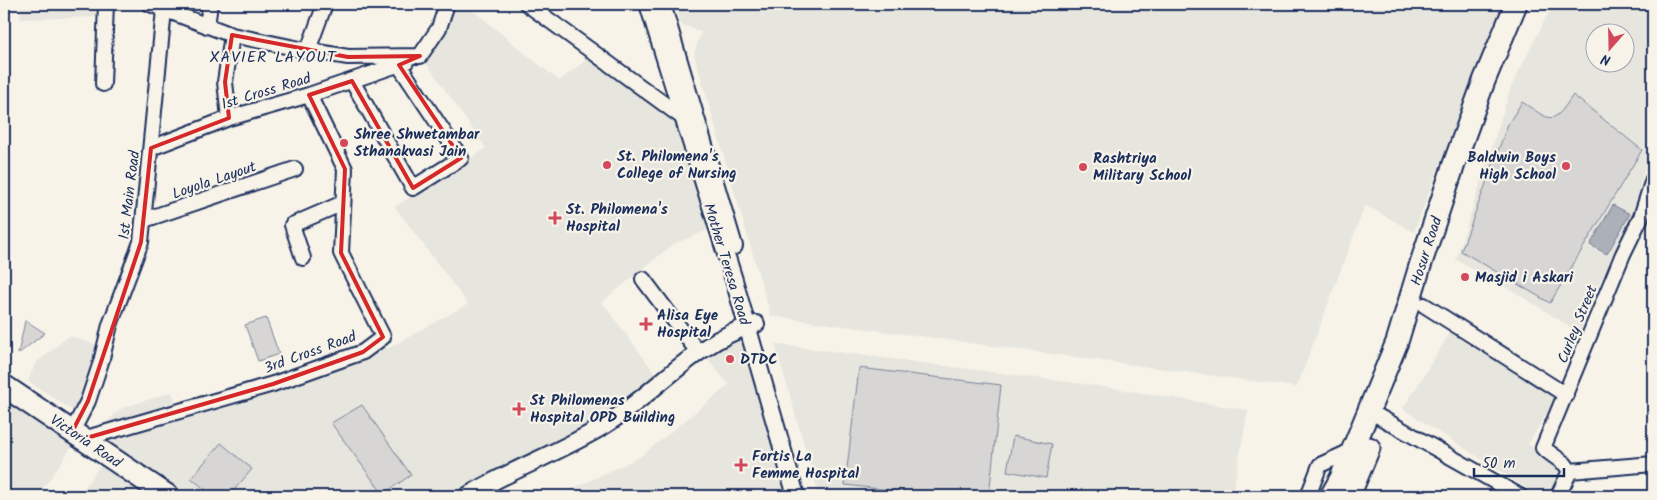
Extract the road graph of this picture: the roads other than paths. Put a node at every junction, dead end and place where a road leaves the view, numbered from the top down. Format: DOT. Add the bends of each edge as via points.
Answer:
graph roads {
  1 [pos="106,4"];
  2 [pos="150,4"];
  3 [pos="210,4"];
  4 [pos="325,4"];
  5 [pos="447,4"];
  6 [pos="527,4"];
  7 [pos="648,4"];
  8 [pos="662,4"];
  9 [pos="1516,4"];
  10 [pos="1531,4"];
  11 [pos="164,10"];
  12 [pos="207,26"];
  13 [pos="232,35"];
  14 [pos="308,50"];
  15 [pos="420,56"];
  16 [pos="399,65"];
  17 [pos="352,81"];
  18 [pos="103,84"];
  19 [pos="308,96"];
  20 [pos="682,117"];
  21 [pos="229,118"];
  22 [pos="150,148"];
  23 [pos="295,170"];
  24 [pos="1652,184"];
  25 [pos="343,203"];
  26 [pos="144,220"];
  27 [pos="303,258"];
  28 [pos="643,279"];
  29 [pos="1424,305"];
  30 [pos="751,325"];
  31 [pos="698,352"];
  32 [pos="4,386"];
  33 [pos="1566,395"];
  34 [pos="1383,418"];
  35 [pos="78,435"];
  36 [pos="1353,450"];
  37 [pos="1653,464"];
  38 [pos="1570,471"];
  39 [pos="168,496"];
  40 [pos="467,496"];
  41 [pos="796,496"];
  42 [pos="806,496"];
  43 [pos="1308,496"];
  44 [pos="1330,496"];
  45 [pos="1349,496"];
  46 [pos="1520,496"];
  47 [pos="1558,496"];
  1 -- 18 [label="street"];
  2 -- 11 [label="street"];
  3 -- 12 [label="street"];
  4 -- 14 [label="street"];
  5 -- 15 [label="street" via="439,28"];
  6 -- 20 [label="street"];
  7 -- 20 [label="street, Mother Teresa Road"];
  8 -- 30 [label="street, Mother Teresa Road"];
  9 -- 34 [label="main road, Hosur Road" via="1484,81 1420,266 1397,342"];
  10 -- 29 [label="main road, Hosur Road" via="1490,98"];
  11 -- 12 [label="street"];
  11 -- 22 [label="street, 1st Main Road"];
  12 -- 13 [label="street"];
  13 -- 14 [label="street"];
  13 -- 21 [label="street" via="225,82"];
  14 -- 15 [label="street" via="348,57"];
  15 -- 16 [label="street, 1st Cross Road"];
  16 -- 17 [label="street, 1st Cross Road"];
  16 -- 17 [label="street" via="461,158 413,188"];
  17 -- 19 [label="street, 1st Cross Road"];
  19 -- 21 [label="street, 1st Cross Road"];
  19 -- 25 [label="street, 3rd Cross Road" via="345,169"];
  20 -- 30 [label="street, Mother Teresa Road"];
  21 -- 22 [label="street, 1st Cross Road"];
  22 -- 26 [label="street, 1st Main Road"];
  23 -- 26 [label="street, Loyola Layout"];
  24 -- 33 [label="street, Curley Street"];
  25 -- 27 [label="street" via="292,225"];
  25 -- 35 [label="street, 3rd Cross Road" via="341,252 383,337 363,352 273,384"];
  26 -- 35 [label="street, 1st Main Road" via="141,242 110,325"];
  28 -- 31 [label="street"];
  29 -- 33 [label="street"];
  29 -- 34 [label="main road, Hosur Road"];
  30 -- 31 [label="street"];
  30 -- 41 [label="street, Mother Teresa Road"];
  30 -- 42 [label="street, Mother Teresa Road"];
  31 -- 40 [label="street" via="606,424"];
  32 -- 35 [label="main road, Victoria Road"];
  33 -- 38 [label="street, Curley Street" via="1543,448"];
  34 -- 36 [label="main road, Hosur Road"];
  34 -- 45 [label="main road, Hosur Road"];
  34 -- 46 [label="street"];
  35 -- 39 [label="main road, Victoria Road"];
  36 -- 43 [label="street" via="1320,466"];
  36 -- 44 [label="main road, Hosur Road"];
  37 -- 38 [label="street"];
  38 -- 47 [label="street"];
}
